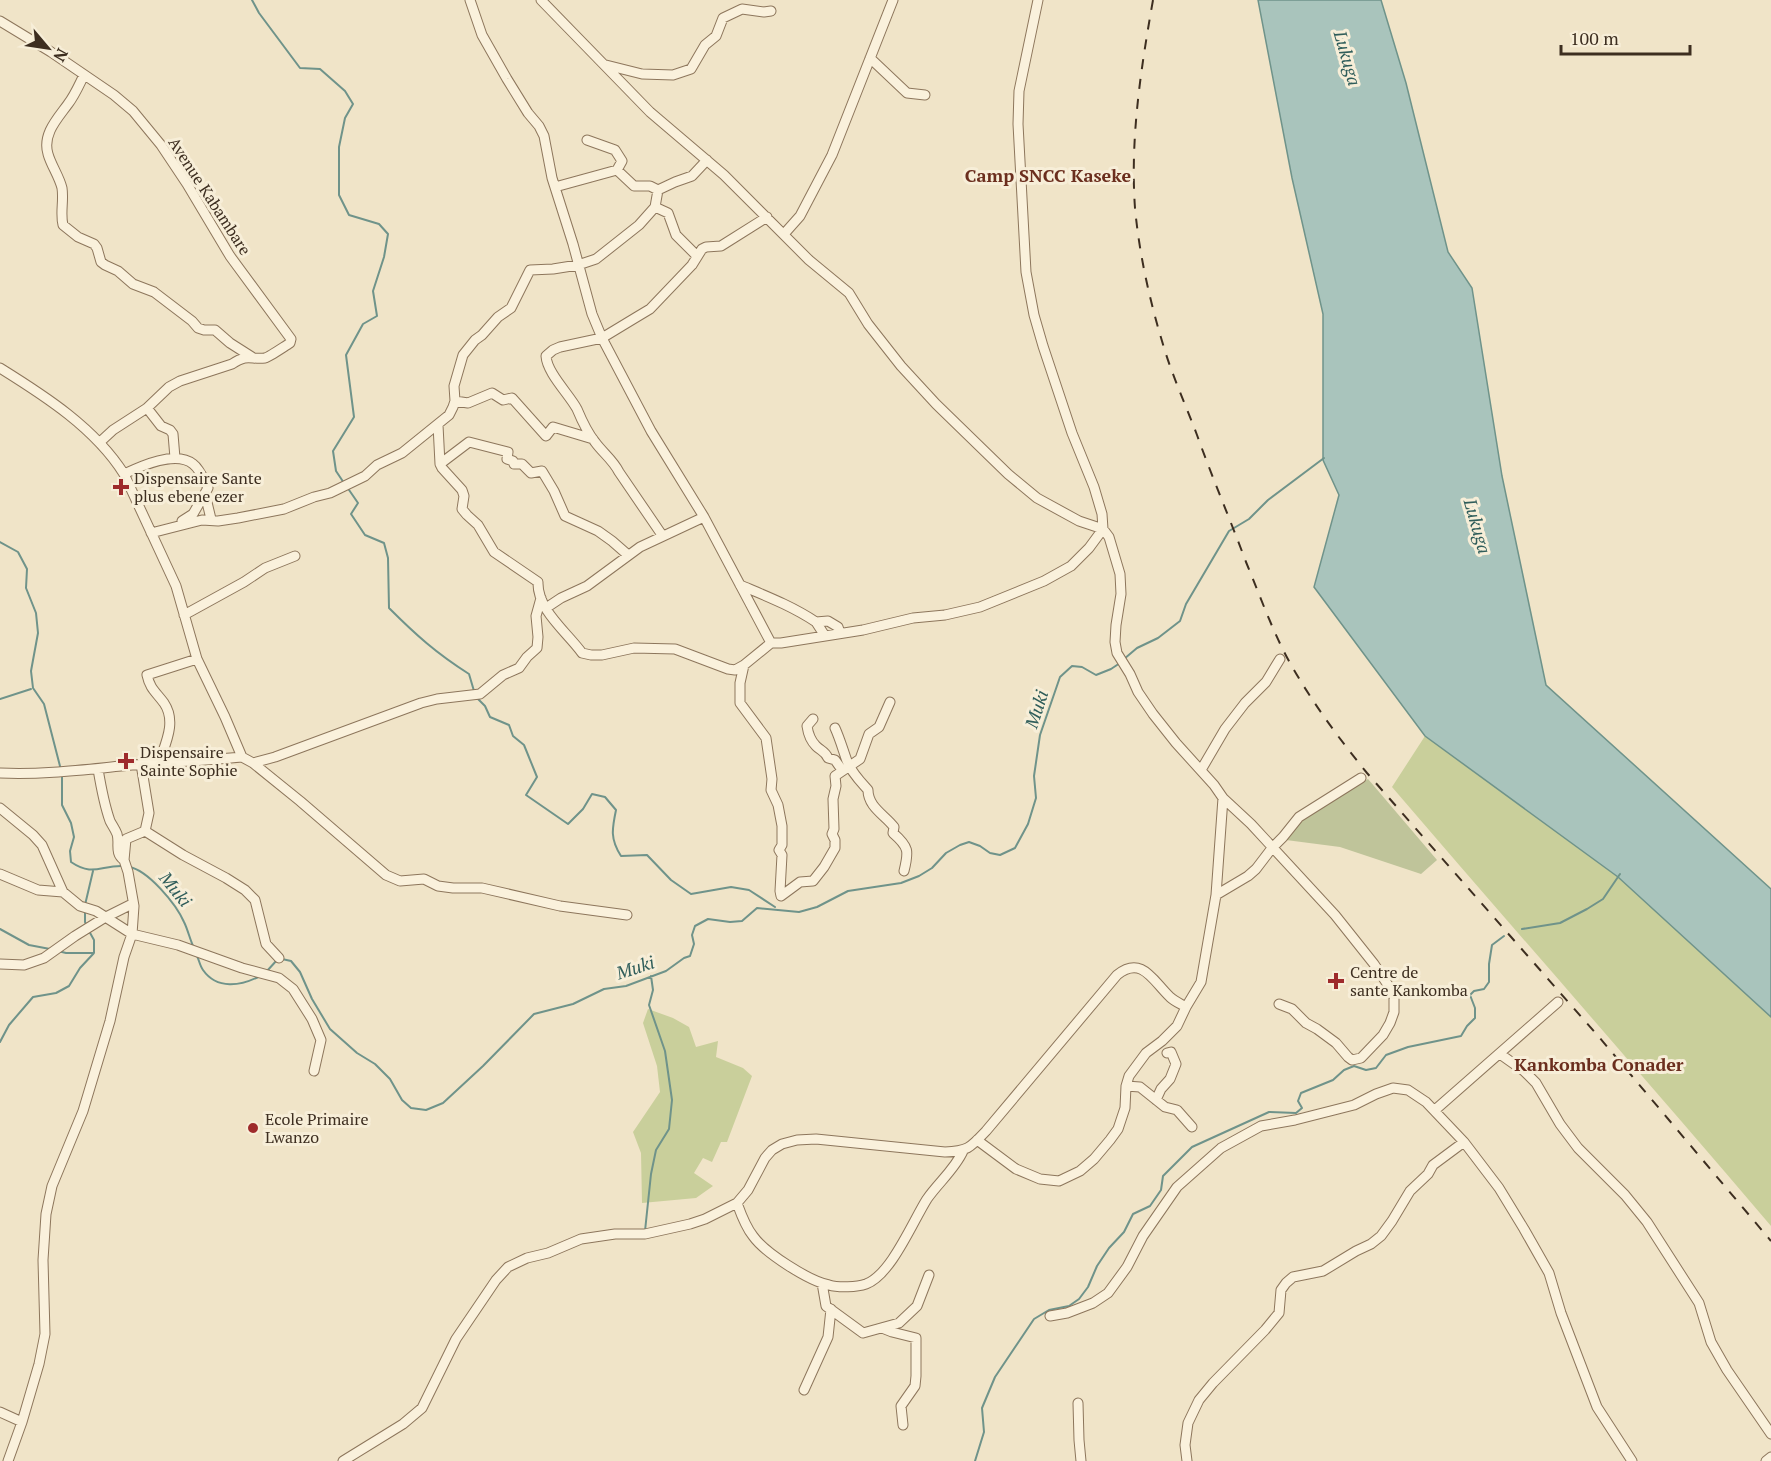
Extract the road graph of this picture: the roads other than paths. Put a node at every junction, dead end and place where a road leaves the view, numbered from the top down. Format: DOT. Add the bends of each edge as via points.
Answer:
graph roads {
  1 [pos="470,0"];
  2 [pos="541,0"];
  3 [pos="893,0"];
  4 [pos="1038,0"];
  5 [pos="771,11"];
  6 [pos="0,21"];
  7 [pos="870,58"];
  8 [pos="606,65"];
  9 [pos="84,75"];
  10 [pos="926,95"];
  11 [pos="587,140"];
  12 [pos="707,160"];
  13 [pos="617,170"];
  14 [pos="555,188"];
  15 [pos="658,190"];
  16 [pos="655,207"];
  17 [pos="767,217"];
  18 [pos="784,234"];
  19 [pos="697,256"];
  20 [pos="578,265"];
  21 [pos="602,338"];
  22 [pos="252,357"];
  23 [pos="0,368"];
  24 [pos="455,400"];
  25 [pos="147,408"];
  26 [pos="438,425"];
  27 [pos="593,439"];
  28 [pos="99,442"];
  29 [pos="175,458"];
  30 [pos="440,464"];
  31 [pos="124,474"];
  32 [pos="205,494"];
  33 [pos="704,517"];
  34 [pos="211,519"];
  35 [pos="174,526"];
  36 [pos="1102,529"];
  37 [pos="151,533"];
  38 [pos="662,535"];
  39 [pos="628,555"];
  40 [pos="295,556"];
  41 [pos="740,585"];
  42 [pos="541,598"];
  43 [pos="546,608"];
  44 [pos="184,615"];
  45 [pos="816,622"];
  46 [pos="840,633"];
  47 [pos="825,636"];
  48 [pos="771,643"];
  49 [pos="197,659"];
  50 [pos="1280,659"];
  51 [pos="744,665"];
  52 [pos="890,702"];
  53 [pos="813,719"];
  54 [pos="835,728"];
  55 [pos="242,757"];
  56 [pos="159,763"];
  57 [pos="252,763"];
  58 [pos="141,764"];
  59 [pos="846,768"];
  60 [pos="98,769"];
  61 [pos="1201,770"];
  62 [pos="0,774"];
  63 [pos="1361,778"];
  64 [pos="1223,798"];
  65 [pos="0,808"];
  66 [pos="145,831"];
  67 [pos="117,834"];
  68 [pos="126,839"];
  69 [pos="1272,848"];
  70 [pos="124,860"];
  71 [pos="904,872"];
  72 [pos="0,874"];
  73 [pos="63,892"];
  74 [pos="1216,895"];
  75 [pos="134,906"];
  76 [pos="100,914"];
  77 [pos="627,915"];
  78 [pos="132,934"];
  79 [pos="279,958"];
  80 [pos="0,964"];
  81 [pos="1558,1002"];
  82 [pos="1279,1004"];
  83 [pos="1186,1007"];
  84 [pos="1167,1053"];
  85 [pos="1500,1054"];
  86 [pos="314,1071"];
  87 [pos="1126,1086"];
  88 [pos="1156,1100"];
  89 [pos="1435,1110"];
  90 [pos="1192,1127"];
  91 [pos="977,1140"];
  92 [pos="1464,1142"];
  93 [pos="963,1151"];
  94 [pos="737,1203"];
  95 [pos="929,1275"];
  96 [pos="822,1283"];
  97 [pos="831,1310"];
  98 [pos="1050,1316"];
  99 [pos="882,1328"];
  100 [pos="804,1390"];
  101 [pos="1078,1403"];
  102 [pos="0,1412"];
  103 [pos="22,1422"];
  104 [pos="903,1425"];
  105 [pos="1771,1434"];
  106 [pos="1771,1457"];
  107 [pos="8,1461"];
  108 [pos="343,1461"];
  109 [pos="1081,1461"];
  110 [pos="1187,1461"];
  111 [pos="1632,1461"];
  112 [pos="1766,1461"];
  1 -- 14 [label="street" via="482,35 544,136"];
  2 -- 8 [label="street"];
  3 -- 7 [label="street"];
  4 -- 36 [label="street" via="1019,91 1026,272 1042,346 1094,487"];
  5 -- 8 [label="street" via="742,9 723,18 716,36 705,45 691,69 673,75 642,74"];
  6 -- 9 [label="street, Avenue Kabambare"];
  7 -- 10 [label="street" via="907,93"];
  7 -- 18 [label="street" via="832,155 800,216"];
  8 -- 12 [label="street" via="650,112"];
  9 -- 22 [label="street, Avenue Kabambare" via="133,111 161,146 230,256 291,339 270,356"];
  9 -- 22 [label="street" via="49,132 47,142 62,186 63,225 94,244 105,265 133,284 154,292 198,328 215,330"];
  11 -- 13 [label="street" via="615,150 622,161"];
  12 -- 15 [label="street" via="692,176"];
  12 -- 17 [label="street"];
  13 -- 14 [label="street"];
  13 -- 15 [label="street" via="634,186"];
  14 -- 20 [label="street"];
  15 -- 16 [label="street"];
  16 -- 19 [label="street" via="668,213 676,235"];
  16 -- 20 [label="street" via="596,259"];
  17 -- 18 [label="street"];
  17 -- 19 [label="street" via="721,246 702,249"];
  18 -- 36 [label="street" via="849,293 901,366 1008,474 1037,498"];
  19 -- 21 [label="street" via="650,309"];
  20 -- 21 [label="street"];
  20 -- 24 [label="street" via="530,270 511,308 463,355 454,386"];
  21 -- 27 [label="street" via="560,347 546,356"];
  21 -- 33 [label="street" via="651,431"];
  22 -- 25 [label="street" via="180,381"];
  23 -- 28 [label="street"];
  24 -- 26 [label="street" via="449,415"];
  24 -- 27 [label="street" via="468,403 492,393 503,400 512,398 546,436 553,427"];
  25 -- 28 [label="street"];
  25 -- 29 [label="street" via="160,426 173,434"];
  26 -- 30 [label="street"];
  26 -- 34 [label="street" via="402,453 330,493 284,509"];
  27 -- 38 [label="street" via="614,462"];
  28 -- 31 [label="street"];
  29 -- 31 [label="street"];
  29 -- 32 [label="street" via="194,464 208,488"];
  30 -- 39 [label="street" via="469,442 508,452 507,459 513,465 522,464 531,473 542,471 565,516 598,531"];
  30 -- 42 [label="street" via="462,490 462,509 478,525 494,552 535,579"];
  31 -- 37 [label="street"];
  32 -- 34 [label="street"];
  32 -- 35 [label="street" via="193,514"];
  33 -- 38 [label="street"];
  33 -- 41 [label="street"];
  34 -- 35 [label="street"];
  35 -- 37 [label="street"];
  36 -- 46 [label="street" via="1071,566 1013,594 945,615"];
  36 -- 61 [label="street" via="1109,537 1120,574 1117,653 1153,714"];
  37 -- 44 [label="street" via="176,586"];
  38 -- 39 [label="street"];
  39 -- 43 [label="street" via="587,586"];
  40 -- 44 [label="street" via="265,568"];
  41 -- 45 [label="street"];
  41 -- 48 [label="street"];
  42 -- 43 [label="street"];
  42 -- 57 [label="street" via="536,616 537,648 519,668 503,675 480,694 422,703"];
  43 -- 51 [label="street" via="558,627 585,654 602,655 634,648 675,649 728,669"];
  44 -- 49 [label="street"];
  45 -- 46 [label="street" via="828,621"];
  45 -- 47 [label="street"];
  46 -- 47 [label="street"];
  47 -- 48 [label="street"];
  48 -- 51 [label="street"];
  49 -- 55 [label="street"];
  49 -- 56 [label="street" via="147,675 149,686 166,705 171,725"];
  50 -- 61 [label="street" via="1266,682 1225,729"];
  51 -- 59 [label="street" via="740,703 766,738 771,790 782,826 781,896 800,882 813,881 835,848 835,776"];
  52 -- 59 [label="street" via="879,727 868,734 860,759"];
  53 -- 59 [label="street" via="807,726 816,746"];
  54 -- 59 [label="street" via="842,742"];
  55 -- 56 [label="street"];
  55 -- 57 [label="street"];
  56 -- 58 [label="street"];
  57 -- 77 [label="street" via="386,875 400,881 424,879 438,886 482,888 569,908"];
  58 -- 60 [label="street"];
  58 -- 66 [label="street" via="149,813"];
  59 -- 71 [label="street" via="868,790 881,816 894,827 893,833 908,855"];
  60 -- 62 [label="street"];
  60 -- 67 [label="street" via="102,797"];
  61 -- 64 [label="street"];
  63 -- 69 [label="street" via="1299,817"];
  64 -- 69 [label="street"];
  64 -- 74 [label="street"];
  65 -- 73 [label="street" via="42,845"];
  66 -- 68 [label="street"];
  66 -- 79 [label="street" via="245,890 255,900 266,944"];
  67 -- 68 [label="street"];
  67 -- 70 [label="street" via="118,853"];
  68 -- 70 [label="street"];
  69 -- 74 [label="street" via="1248,876"];
  69 -- 82 [label="street" via="1335,915 1378,971 1394,997 1394,1012 1383,1035 1361,1058 1352,1060 1292,1009"];
  70 -- 75 [label="street"];
  72 -- 73 [label="street" via="38,890"];
  73 -- 76 [label="street" via="80,906"];
  74 -- 83 [label="street" via="1201,982"];
  75 -- 76 [label="street"];
  75 -- 78 [label="street"];
  76 -- 78 [label="street"];
  76 -- 80 [label="street" via="44,958 24,965"];
  78 -- 86 [label="street" via="279,978 293,989 321,1040"];
  78 -- 103 [label="street" via="83,1111 52,1186 43,1260 45,1334"];
  81 -- 85 [label="street"];
  83 -- 87 [label="street" via="1177,1026 1146,1053"];
  83 -- 91 [label="street" via="1145,971 1126,968"];
  84 -- 88 [label="street" via="1171,1052 1176,1064"];
  85 -- 89 [label="street"];
  85 -- 105 [label="street" via="1536,1083 1578,1148 1647,1222 1699,1303 1726,1370"];
  87 -- 88 [label="street" via="1140,1087"];
  87 -- 91 [label="street" via="1125,1108 1118,1129 1094,1160 1059,1181 1040,1179 1016,1169"];
  88 -- 90 [label="street" via="1177,1110"];
  89 -- 92 [label="street"];
  89 -- 98 [label="street" via="1408,1090 1393,1088 1354,1105 1261,1126 1246,1133 1221,1148 1177,1187 1108,1293 1093,1304"];
  91 -- 93 [label="street"];
  92 -- 110 [label="street" via="1433,1165 1371,1244 1323,1271 1293,1276 1286,1283 1281,1290 1279,1313 1199,1400 1188,1423"];
  92 -- 111 [label="street" via="1498,1188 1549,1273 1597,1407"];
  93 -- 94 [label="street" via="797,1140 772,1150"];
  93 -- 96 [label="street" via="927,1199 879,1276 866,1284"];
  94 -- 96 [label="street" via="752,1235 762,1246"];
  94 -- 108 [label="street" via="690,1224 581,1239 508,1267 456,1339 422,1408"];
  95 -- 99 [label="street" via="917,1306 898,1323"];
  96 -- 97 [label="street" via="826,1306"];
  97 -- 99 [label="street" via="863,1333"];
  97 -- 100 [label="street" via="828,1337"];
  99 -- 104 [label="street" via="916,1338 915,1386 901,1406"];
  101 -- 109 [label="street"];
  102 -- 103 [label="street"];
  103 -- 107 [label="street"];
  106 -- 112 [label="street"];
}
